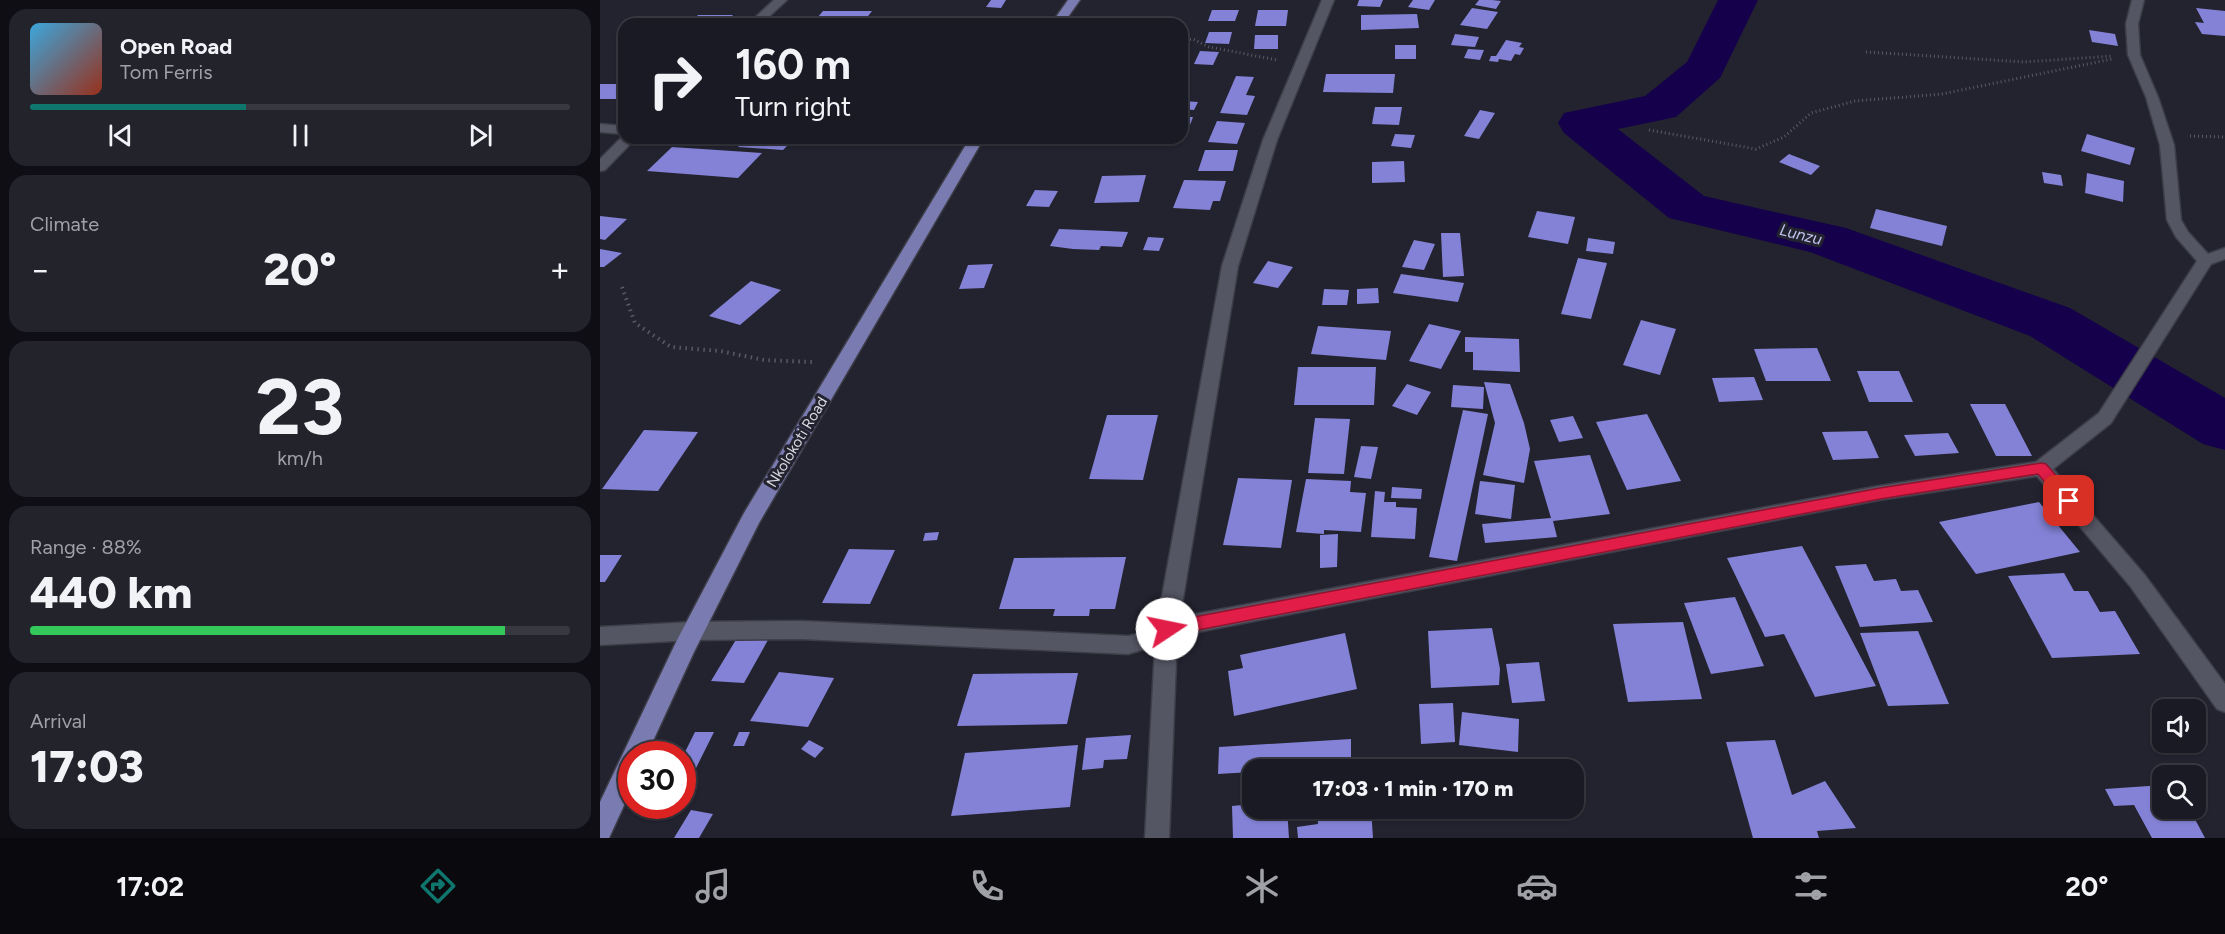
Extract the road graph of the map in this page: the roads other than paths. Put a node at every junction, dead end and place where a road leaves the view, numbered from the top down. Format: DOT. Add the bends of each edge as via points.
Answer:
graph roads {
  1 [pos="781,0"];
  2 [pos="1074,0"];
  3 [pos="1328,0"];
  4 [pos="2138,0"];
  5 [pos="761,18"];
  6 [pos="1061,18"];
  7 [pos="600,128"];
  8 [pos="618,130"];
  9 [pos="623,144"];
  10 [pos="973,144"];
  11 [pos="600,167"];
  12 [pos="2225,253"];
  13 [pos="2205,261"];
  14 [pos="2041,468"];
  15 [pos="1167,629"];
  16 [pos="693,631"];
  17 [pos="600,636"];
  18 [pos="2225,702"];
  19 [pos="641,741"];
  20 [pos="618,791"];
  21 [pos="600,829"];
  22 [pos="1157,838"];
  1 -- 5 [label="street"];
  2 -- 6 [label="main road"];
  3 -- 15 [label="street" via="1270,140 1230,266"];
  4 -- 13 [label="street" via="2132,24 2134,55 2167,145 2174,220"];
  7 -- 8 [label="street"];
  9 -- 11 [label="street"];
  10 -- 16 [label="main road, Nkolokoti Road" via="751,519"];
  12 -- 13 [label="street"];
  13 -- 14 [label="street" via="2105,418"];
  14 -- 15 [label="street" via="1880,493"];
  14 -- 18 [label="street" via="2137,580"];
  15 -- 16 [label="street" via="1128,645 801,630"];
  15 -- 22 [label="street"];
  16 -- 17 [label="street"];
  16 -- 19 [label="main road, Nkolokoti Road"];
  20 -- 21 [label="main road"];
}
